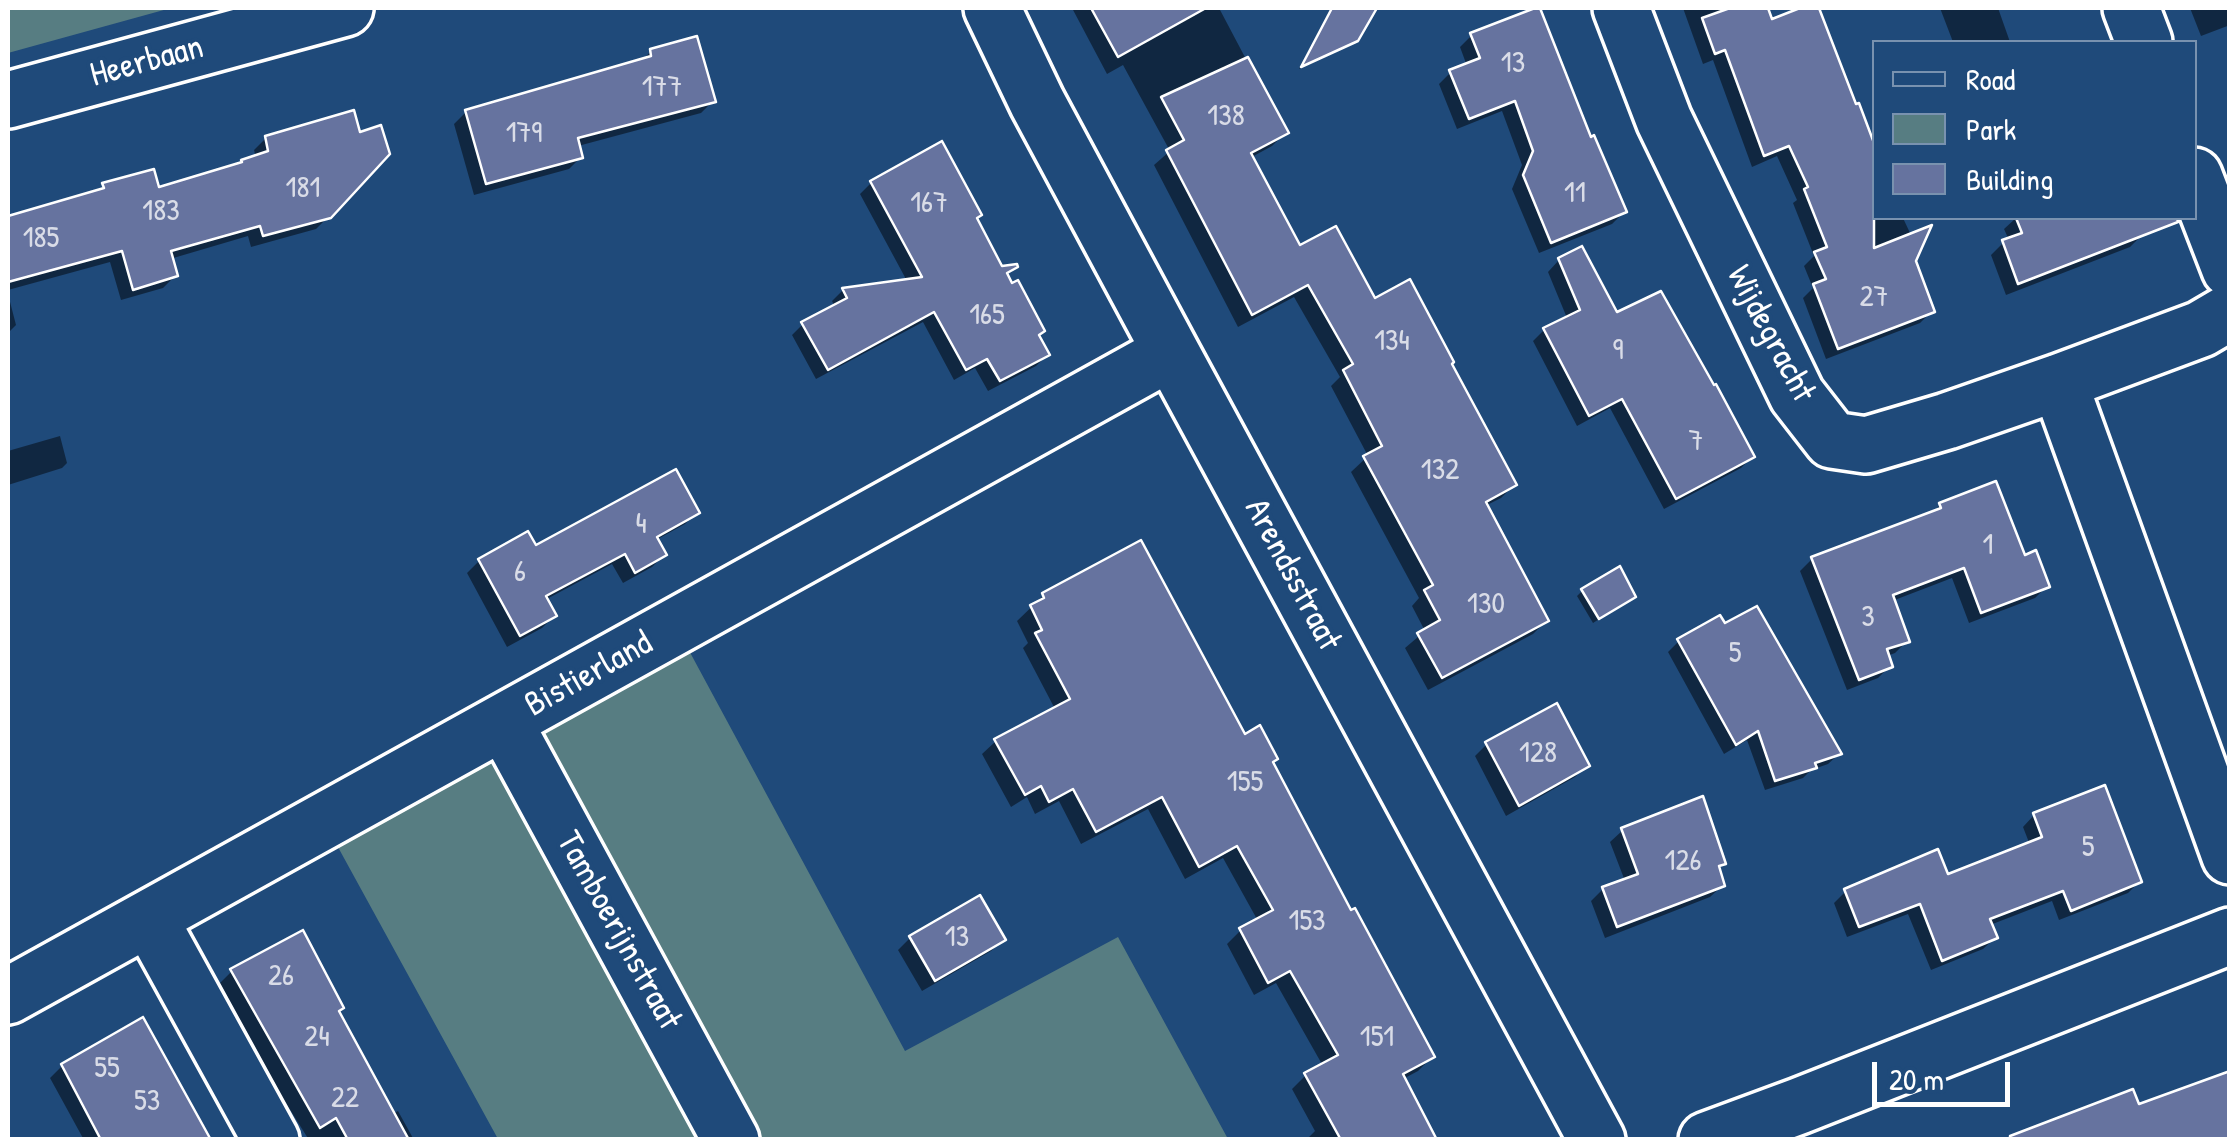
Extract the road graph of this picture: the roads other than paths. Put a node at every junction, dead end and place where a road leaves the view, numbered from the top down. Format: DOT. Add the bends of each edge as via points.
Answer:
graph roads {
  1 [pos="345,8"];
  2 [pos="992,8"];
  3 [pos="1621,8"];
  4 [pos="2131,8"];
  5 [pos="2143,40"];
  6 [pos="8,100"];
  7 [pos="2197,184"];
  8 [pos="2230,269"];
  9 [pos="2230,312"];
  10 [pos="1171,352"];
  11 [pos="2059,382"];
  12 [pos="504,722"];
  13 [pos="2230,856"];
  14 [pos="148,918"];
  15 [pos="2230,936"];
  16 [pos="8,996"];
  17 [pos="270,1140"];
  18 [pos="731,1140"];
  19 [pos="1597,1140"];
  20 [pos="1707,1140"];
  1 -- 6 [label="street, Heerbaan"];
  2 -- 10 [label="street, Arendsstraat"];
  3 -- 11 [label="street, Wijdegracht" via="1664,120 1797,395 1832,440 1866,444"];
  4 -- 5 [label="street"];
  7 -- 8 [label="street"];
  9 -- 11 [label="street, Wijdegracht"];
  10 -- 12 [label="street, Bistierland"];
  10 -- 19 [label="street, Arendsstraat"];
  11 -- 13 [label="street"];
  12 -- 14 [label="street, Bistierland"];
  12 -- 18 [label="street, Tamboerijnstraat"];
  14 -- 16 [label="street, Bistierland"];
  14 -- 17 [label="street"];
  15 -- 20 [label="street"];
}
